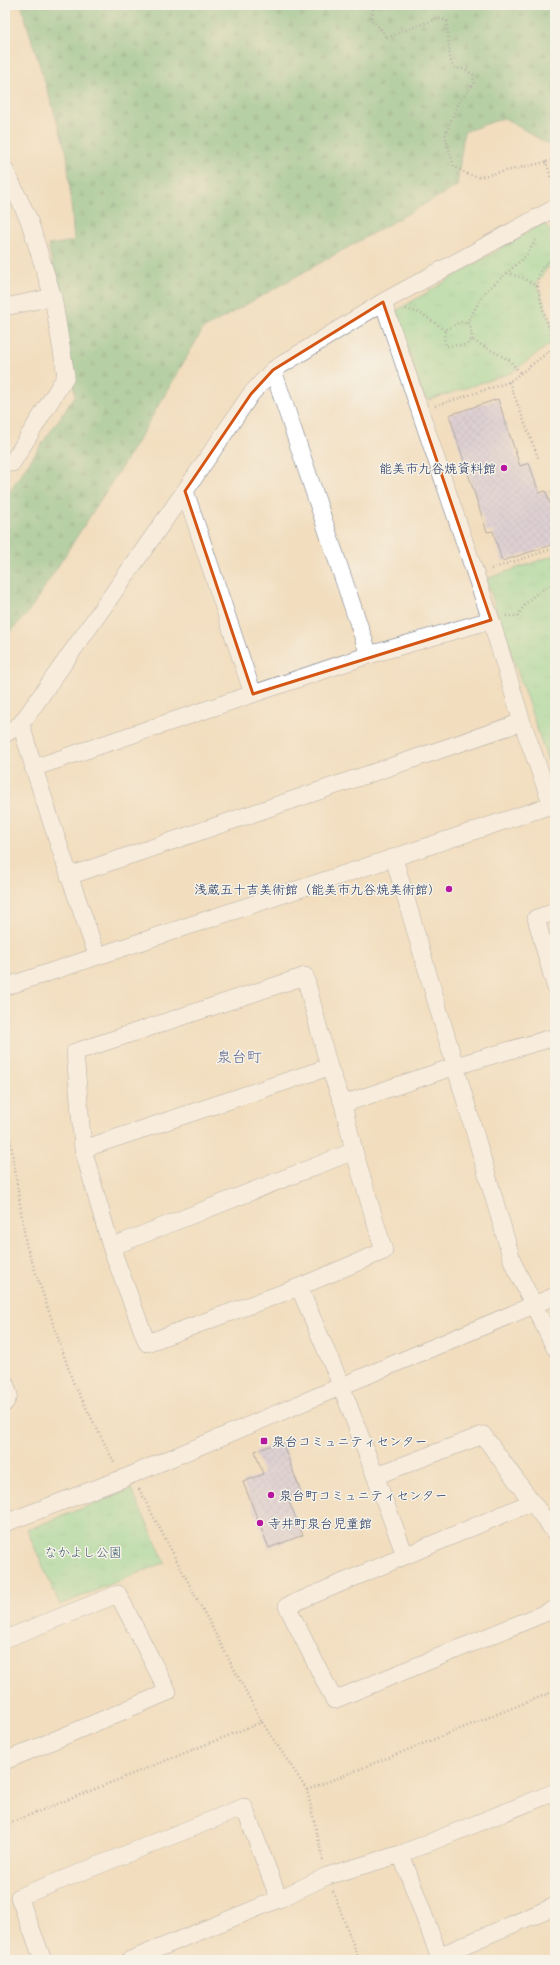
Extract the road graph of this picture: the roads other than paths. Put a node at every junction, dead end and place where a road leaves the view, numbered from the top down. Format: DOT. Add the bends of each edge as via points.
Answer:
graph roads {
  1 [pos="5,170"];
  2 [pos="555,208"];
  3 [pos="53,297"];
  4 [pos="382,302"];
  5 [pos="5,307"];
  6 [pos="273,370"];
  7 [pos="5,462"];
  8 [pos="185,491"];
  9 [pos="491,620"];
  10 [pos="369,655"];
  11 [pos="253,694"];
  12 [pos="522,722"];
  13 [pos="21,724"];
  14 [pos="5,734"];
  15 [pos="34,768"];
  16 [pos="554,804"];
  17 [pos="394,858"];
  18 [pos="69,876"];
  19 [pos="555,912"];
  20 [pos="97,955"];
  21 [pos="555,986"];
  22 [pos="5,987"];
  23 [pos="555,1037"];
  24 [pos="456,1066"];
  25 [pos="329,1067"];
  26 [pos="343,1104"];
  27 [pos="83,1149"];
  28 [pos="354,1150"];
  29 [pos="111,1247"];
  30 [pos="299,1287"];
  31 [pos="555,1296"];
  32 [pos="533,1304"];
  33 [pos="555,1348"];
  34 [pos="5,1382"];
  35 [pos="341,1385"];
  36 [pos="5,1403"];
  37 [pos="375,1476"];
  38 [pos="532,1502"];
  39 [pos="5,1523"];
  40 [pos="555,1533"];
  41 [pos="405,1555"];
  42 [pos="555,1609"];
  43 [pos="5,1640"];
  44 [pos="5,1761"];
  45 [pos="555,1792"];
  46 [pos="401,1854"];
  47 [pos="279,1899"];
  48 [pos="555,1906"];
  49 [pos="43,1960"];
  50 [pos="130,1960"];
  1 -- 3 [label="street" via="29,220"];
  2 -- 4 [label="street"];
  3 -- 5 [label="street"];
  3 -- 7 [label="street" via="66,376 12,462"];
  4 -- 6 [label="street"];
  4 -- 9 [label="street"];
  6 -- 8 [label="street" via="251,394"];
  6 -- 10 [label="street"];
  8 -- 11 [label="street"];
  8 -- 13 [label="street"];
  9 -- 10 [label="street"];
  9 -- 12 [label="street"];
  10 -- 11 [label="street"];
  11 -- 15 [label="street"];
  12 -- 16 [label="street"];
  12 -- 18 [label="street"];
  13 -- 14 [label="street"];
  13 -- 15 [label="street"];
  15 -- 18 [label="street"];
  16 -- 17 [label="street"];
  17 -- 20 [label="street"];
  17 -- 24 [label="street"];
  18 -- 20 [label="street"];
  19 -- 21 [label="street" via="536,918"];
  20 -- 22 [label="street"];
  23 -- 24 [label="street"];
  24 -- 26 [label="street"];
  24 -- 32 [label="street" via="513,1263"];
  25 -- 26 [label="street"];
  25 -- 27 [label="street"];
  25 -- 27 [label="street" via="305,976 75,1052"];
  26 -- 28 [label="street"];
  27 -- 29 [label="street"];
  28 -- 29 [label="street"];
  28 -- 30 [label="street" via="384,1250"];
  29 -- 30 [label="street" via="146,1343"];
  30 -- 35 [label="street"];
  31 -- 32 [label="street"];
  32 -- 33 [label="street"];
  32 -- 35 [label="street"];
  34 -- 36 [label="street" via="9,1395"];
  35 -- 37 [label="street"];
  35 -- 39 [label="street" via="124,1478"];
  37 -- 38 [label="street" via="483,1435"];
  37 -- 41 [label="street"];
  38 -- 40 [label="street"];
  38 -- 41 [label="street"];
  41 -- 42 [label="street" via="287,1606 334,1700"];
  43 -- 44 [label="street" via="118,1594 168,1692"];
  45 -- 46 [label="street"];
  46 -- 47 [label="street" via="327,1876"];
  46 -- 48 [label="street" via="439,1956"];
  47 -- 49 [label="street" via="244,1807 19,1896"];
  47 -- 50 [label="street"];
}
